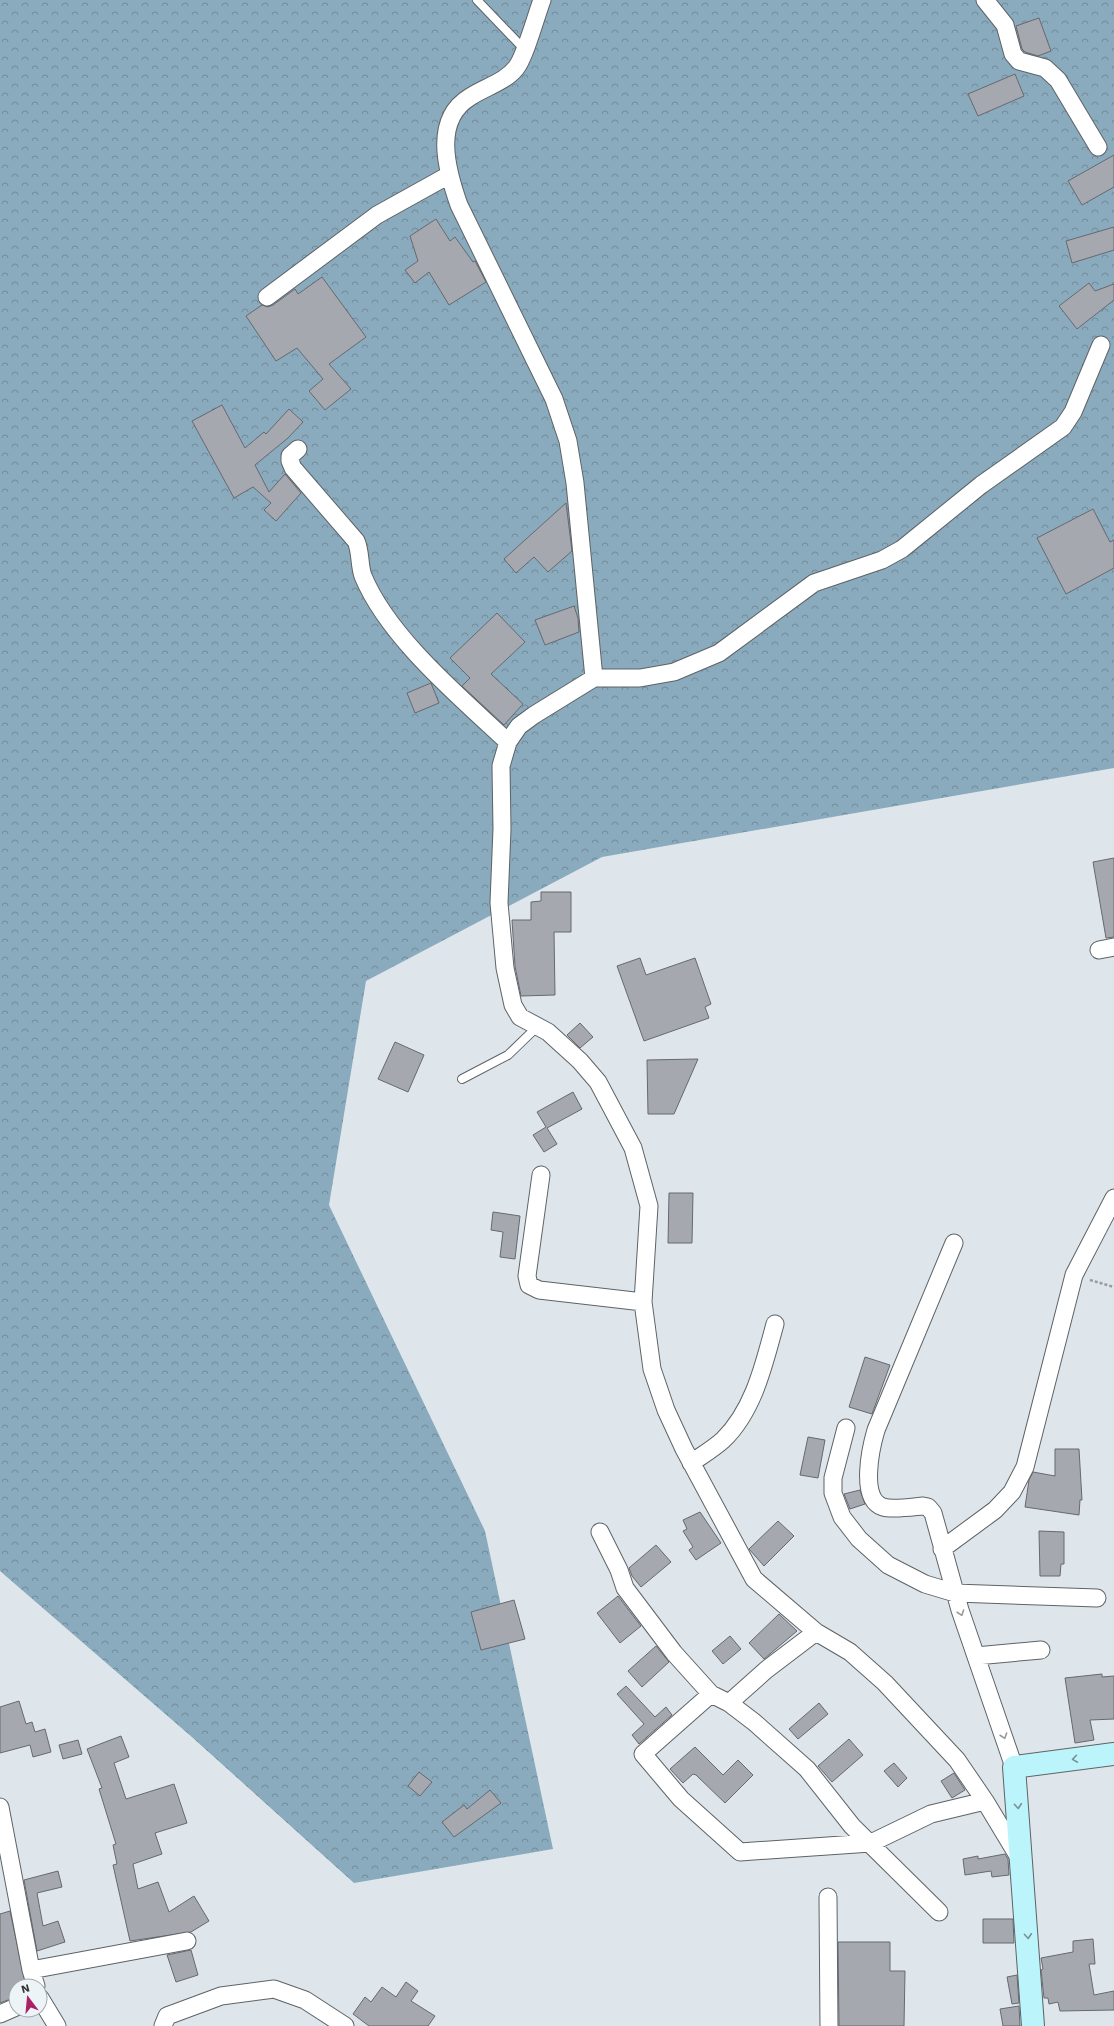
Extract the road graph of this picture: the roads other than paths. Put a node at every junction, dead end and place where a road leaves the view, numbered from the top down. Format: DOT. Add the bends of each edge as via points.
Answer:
graph roads {
  1 [pos="477,0"];
  2 [pos="542,0"];
  3 [pos="986,0"];
  4 [pos="524,49"];
  5 [pos="1098,146"];
  6 [pos="449,175"];
  7 [pos="267,297"];
  8 [pos="1101,345"];
  9 [pos="298,449"];
  10 [pos="594,678"];
  11 [pos="508,742"];
  12 [pos="538,1026"];
  13 [pos="462,1079"];
  14 [pos="541,1175"];
  15 [pos="1114,1198"];
  16 [pos="954,1243"];
  17 [pos="643,1302"];
  18 [pos="775,1324"];
  19 [pos="846,1428"];
  20 [pos="690,1463"];
  21 [pos="600,1532"];
  22 [pos="942,1549"];
  23 [pos="955,1593"];
  24 [pos="1097,1598"];
  25 [pos="816,1632"];
  26 [pos="1041,1650"];
  27 [pos="976,1656"];
  28 [pos="711,1694"];
  29 [pos="729,1703"];
  30 [pos="1114,1754"];
  31 [pos="1014,1767"];
  32 [pos="986,1801"];
  33 [pos="0,1807"];
  34 [pos="871,1843"];
  35 [pos="1023,1863"];
  36 [pos="828,1897"];
  37 [pos="939,1912"];
  38 [pos="187,1941"];
  39 [pos="34,1978"];
  40 [pos="48,2011"];
  41 [pos="57,2026"];
  42 [pos="163,2026"];
  43 [pos="345,2026"];
  44 [pos="829,2026"];
  45 [pos="1033,2026"];
  1 -- 4 [label="lane"];
  2 -- 4 [label="street"];
  3 -- 5 [label="street" via="1005,25 1013,54 1019,61 1045,68 1058,80"];
  4 -- 6 [label="street" via="520,62 510,75 470,97 452,115 445,139"];
  6 -- 7 [label="street" via="377,215"];
  6 -- 10 [label="street" via="459,205 562,420 575,483"];
  8 -- 10 [label="street" via="1073,412 1063,427 981,485 902,549 882,560 814,583 719,653 674,672 640,678"];
  9 -- 11 [label="street" via="290,456 293,468 356,540 363,575 378,606 432,670"];
  10 -- 11 [label="street" via="526,720"];
  11 -- 12 [label="street" via="502,766 499,903 505,968 515,1012"];
  12 -- 13 [label="lane" via="508,1055"];
  12 -- 17 [label="street" via="569,1050 598,1082 633,1148 649,1206"];
  14 -- 17 [label="street" via="527,1276 529,1285 539,1290"];
  15 -- 22 [label="street" via="1074,1275 1024,1467 1012,1492 994,1510"];
  16 -- 22 [label="street" via="876,1430 869,1470 871,1494 880,1505 890,1508 923,1506 932,1510"];
  17 -- 20 [label="street" via="652,1369 666,1410"];
  18 -- 20 [label="street" via="763,1368 740,1420 722,1440"];
  19 -- 23 [label="street" via="833,1478 833,1493 842,1517 859,1539 888,1565 925,1584"];
  20 -- 25 [label="street" via="754,1579"];
  21 -- 28 [label="street" via="620,1570 625,1588 656,1631"];
  22 -- 23 [label="street"];
  23 -- 24 [label="street"];
  23 -- 27 [label="street, one-way"];
  25 -- 29 [label="street" via="766,1670"];
  25 -- 32 [label="street" via="850,1652 885,1683 957,1760"];
  26 -- 27 [label="street"];
  27 -- 31 [label="street, one-way"];
  28 -- 29 [label="street"];
  28 -- 34 [label="street" via="643,1754 681,1799 740,1852"];
  29 -- 34 [label="street" via="807,1769 852,1826"];
  30 -- 31 [label="main road, one-way"];
  31 -- 35 [label="main road, one-way"];
  32 -- 34 [label="street" via="931,1814"];
  32 -- 35 [label="street"];
  33 -- 39 [label="street"];
  34 -- 37 [label="street"];
  35 -- 45 [label="main road, one-way"];
  36 -- 44 [label="street"];
  38 -- 39 [label="street"];
  40 -- 41 [label="street"];
  42 -- 43 [label="street" via="167,2016 221,1996 274,1989 305,2000"];
}
